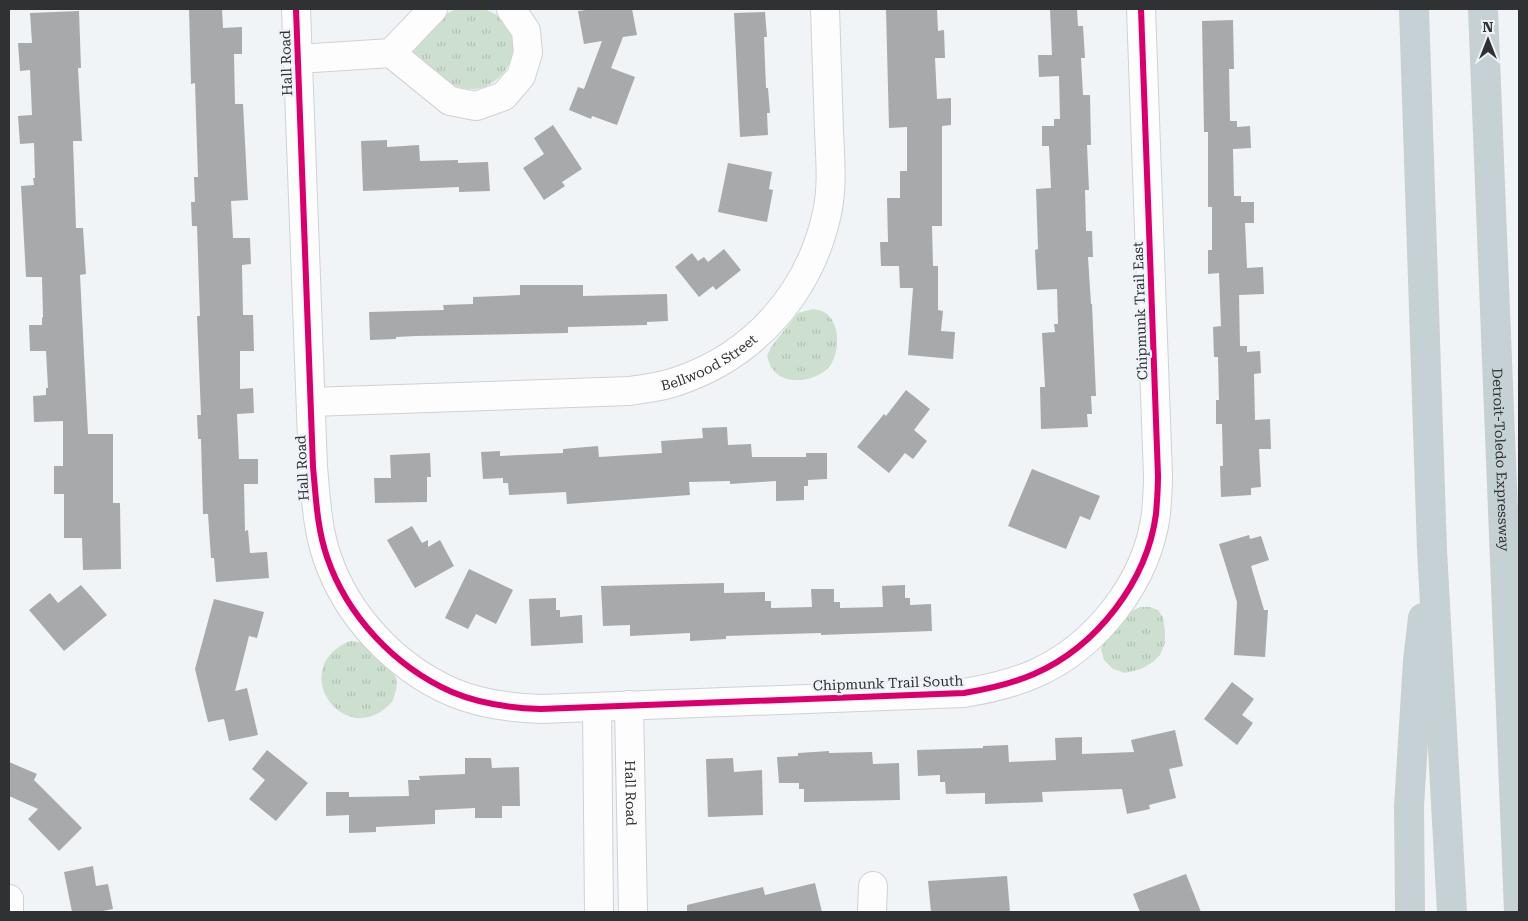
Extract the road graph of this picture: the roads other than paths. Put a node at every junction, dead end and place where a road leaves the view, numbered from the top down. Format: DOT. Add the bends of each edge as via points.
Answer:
graph roads {
  1 [pos="296,9"];
  2 [pos="433,9"];
  3 [pos="511,9"];
  4 [pos="825,9"];
  5 [pos="1140,9"];
  6 [pos="1414,9"];
  7 [pos="1483,9"];
  8 [pos="391,53"];
  9 [pos="298,59"];
  10 [pos="311,402"];
  11 [pos="1432,550"];
  12 [pos="1118,604"];
  13 [pos="629,705"];
  14 [pos="597,707"];
  15 [pos="9,898"];
  16 [pos="10,912"];
  17 [pos="599,912"];
  18 [pos="633,912"];
  19 [pos="1410,912"];
  20 [pos="1452,912"];
  21 [pos="1519,912"];
  1 -- 9 [label="street, Hall Road"];
  2 -- 8 [label="street"];
  3 -- 8 [label="street" via="526,31 528,53 521,76 504,96 476,106 450,101"];
  4 -- 10 [label="street, Bellwood Street" via="831,180 827,212 816,252 798,288 750,343 716,365 678,381 630,391"];
  5 -- 12 [label="street, Chipmunk Trail East" via="1158,476 1156,516 1147,550 1132,584"];
  6 -- 11 [label="highway"];
  7 -- 21 [label="highway, Detroit-Toledo Expressway"];
  8 -- 9 [label="street"];
  9 -- 10 [label="street, Hall Road"];
  10 -- 14 [label="street, Hall Road" via="317,517 325,549 340,588 368,628 390,652 423,676 453,692 484,702 517,708"];
  11 -- 19 [label="highway" via="1418,661 1409,806"];
  11 -- 20 [label="highway"];
  12 -- 13 [label="street, Chipmunk Trail South" via="1110,617 1081,645 1052,666 988,690"];
  13 -- 14 [label="street, Hall Road"];
  13 -- 18 [label="street, Hall Road"];
  14 -- 17 [label="street"];
  15 -- 16 [label="street"];
}
